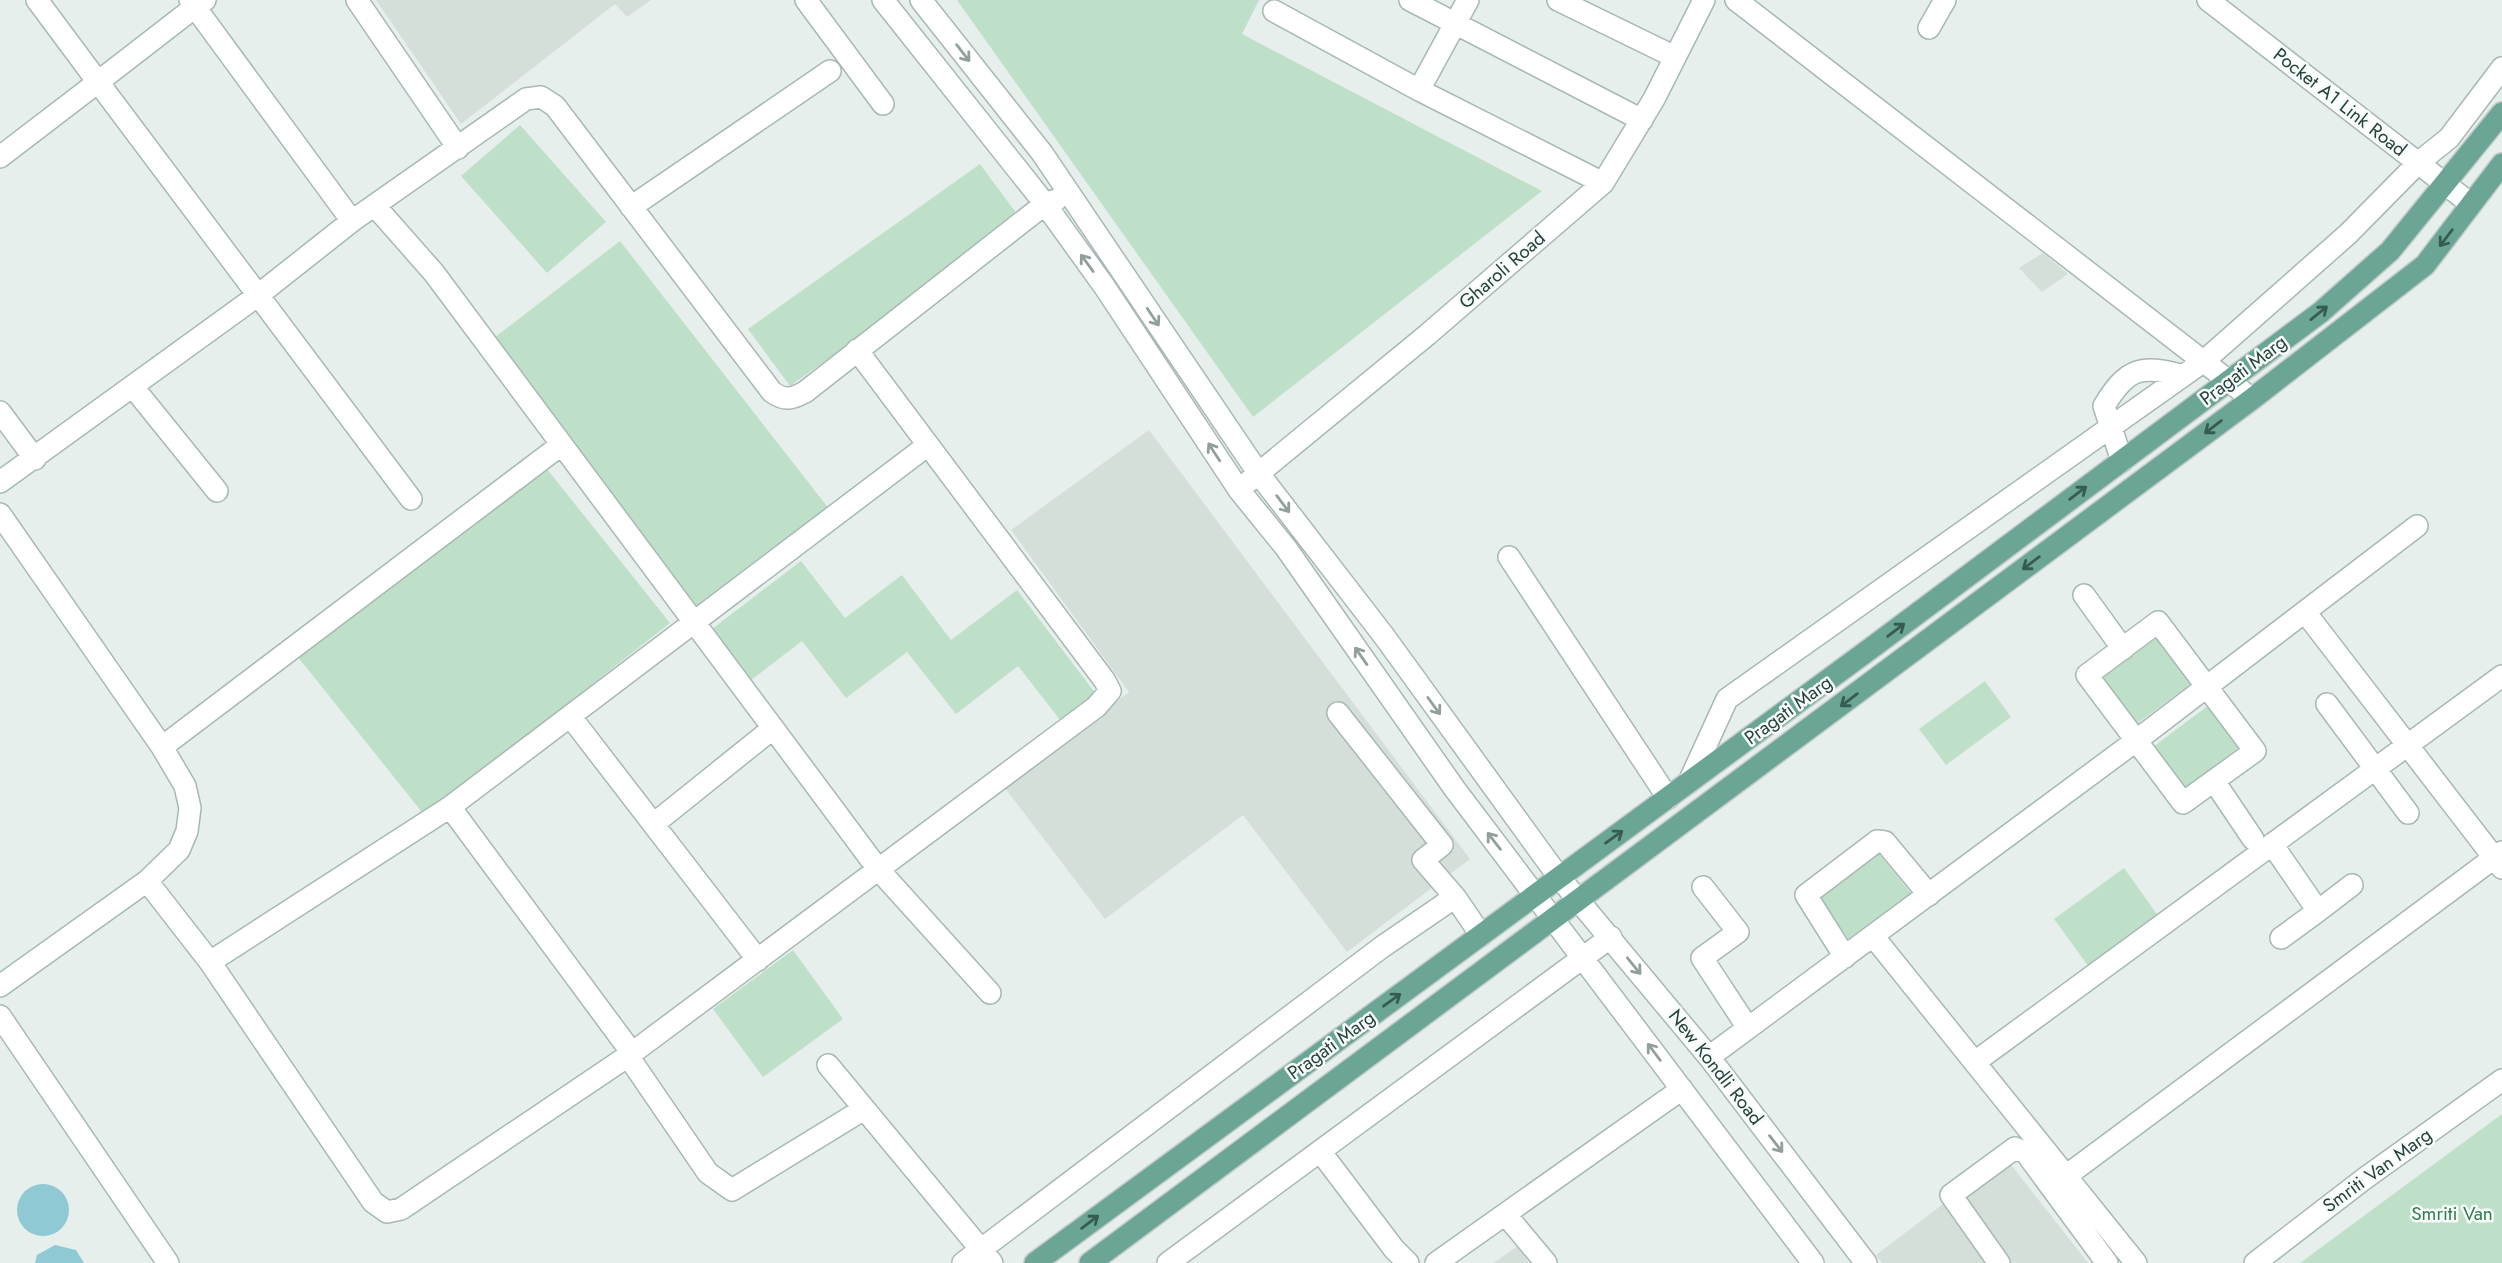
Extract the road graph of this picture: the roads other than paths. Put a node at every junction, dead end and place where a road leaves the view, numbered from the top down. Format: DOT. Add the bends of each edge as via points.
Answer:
graph roads {
  1 [pos="37,0"];
  2 [pos="357,0"];
  3 [pos="806,0"];
  4 [pos="883,0"];
  5 [pos="920,0"];
  6 [pos="1410,0"];
  7 [pos="1468,0"];
  8 [pos="1558,0"];
  9 [pos="1704,0"];
  10 [pos="1737,0"];
  11 [pos="1945,0"];
  12 [pos="2208,0"];
  13 [pos="197,2"];
  14 [pos="1275,11"];
  15 [pos="1456,23"];
  16 [pos="1929,28"];
  17 [pos="1675,57"];
  18 [pos="2502,68"];
  19 [pos="830,71"];
  20 [pos="98,82"];
  21 [pos="1419,90"];
  22 [pos="883,104"];
  23 [pos="2502,113"];
  24 [pos="1642,120"];
  25 [pos="458,148"];
  26 [pos="0,156"];
  27 [pos="2418,163"];
  28 [pos="2502,164"];
  29 [pos="1603,183"];
  30 [pos="2445,184"];
  31 [pos="1071,193"];
  32 [pos="1045,204"];
  33 [pos="2471,204"];
  34 [pos="375,206"];
  35 [pos="631,207"];
  36 [pos="352,221"];
  37 [pos="257,296"];
  38 [pos="857,350"];
  39 [pos="2204,362"];
  40 [pos="2183,376"];
  41 [pos="2228,381"];
  42 [pos="133,387"];
  43 [pos="2252,399"];
  44 [pos="0,412"];
  45 [pos="2109,429"];
  46 [pos="561,445"];
  47 [pos="928,445"];
  48 [pos="35,459"];
  49 [pos="2122,461"];
  50 [pos="1259,474"];
  51 [pos="0,482"];
  52 [pos="1239,490"];
  53 [pos="217,491"];
  54 [pos="411,499"];
  55 [pos="0,514"];
  56 [pos="2417,526"];
  57 [pos="1509,557"];
  58 [pos="2084,595"];
  59 [pos="2305,611"];
  60 [pos="693,623"];
  61 [pos="2123,649"];
  62 [pos="2502,676"];
  63 [pos="2207,686"];
  64 [pos="2327,704"];
  65 [pos="1338,713"];
  66 [pos="570,716"];
  67 [pos="772,729"];
  68 [pos="2137,740"];
  69 [pos="2407,745"];
  70 [pos="162,747"];
  71 [pos="2374,769"];
  72 [pos="2214,781"];
  73 [pos="1689,782"];
  74 [pos="1668,798"];
  75 [pos="450,807"];
  76 [pos="2408,813"];
  77 [pos="654,823"];
  78 [pos="2262,842"];
  79 [pos="2499,859"];
  80 [pos="878,869"];
  81 [pos="1559,876"];
  82 [pos="147,881"];
  83 [pos="2352,885"];
  84 [pos="1703,887"];
  85 [pos="1536,895"];
  86 [pos="1929,895"];
  87 [pos="1455,897"];
  88 [pos="1578,900"];
  89 [pos="2318,911"];
  90 [pos="1554,919"];
  91 [pos="1481,935"];
  92 [pos="1873,936"];
  93 [pos="1611,937"];
  94 [pos="2281,938"];
  95 [pos="1583,956"];
  96 [pos="1846,957"];
  97 [pos="758,960"];
  98 [pos="210,962"];
  99 [pos="0,986"];
  100 [pos="990,993"];
  101 [pos="0,1016"];
  102 [pos="1748,1028"];
  103 [pos="630,1055"];
  104 [pos="1709,1057"];
  105 [pos="1975,1062"];
  106 [pos="828,1065"];
  107 [pos="2502,1080"];
  108 [pos="1682,1089"];
  109 [pos="864,1109"];
  110 [pos="1320,1151"];
  111 [pos="2066,1176"];
  112 [pos="1506,1215"];
  113 [pos="987,1256"];
  114 [pos="168,1263"];
  115 [pos="963,1263"];
  116 [pos="1037,1263"];
  117 [pos="1090,1263"];
  118 [pos="1168,1263"];
  119 [pos="1408,1263"];
  120 [pos="1437,1263"];
  121 [pos="1546,1263"];
  122 [pos="1814,1263"];
  123 [pos="1866,1263"];
  124 [pos="1999,1263"];
  125 [pos="2107,1263"];
  126 [pos="2137,1263"];
  127 [pos="2255,1263"];
  1 -- 20 [label="street"];
  2 -- 25 [label="street"];
  3 -- 22 [label="street"];
  4 -- 32 [label="street, New Kondli Road"];
  5 -- 31 [label="street, New Kondli Road, one-way"];
  6 -- 15 [label="street"];
  7 -- 15 [label="street"];
  8 -- 17 [label="street"];
  9 -- 17 [label="street, Gharoli Road"];
  10 -- 39 [label="street"];
  11 -- 16 [label="street"];
  12 -- 27 [label="street, Pocket A1 Link Road"];
  13 -- 20 [label="street"];
  13 -- 36 [label="street"];
  14 -- 21 [label="street"];
  15 -- 21 [label="street"];
  15 -- 24 [label="street"];
  17 -- 24 [label="street, Gharoli Road"];
  18 -- 27 [label="street" via="2449,138"];
  19 -- 35 [label="street"];
  20 -- 26 [label="street"];
  20 -- 37 [label="street"];
  21 -- 29 [label="street"];
  23 -- 30 [label="main road, Pragati Marg"];
  24 -- 29 [label="street, Gharoli Road"];
  25 -- 34 [label="street"];
  25 -- 35 [label="street" via="526,99 541,97 555,106"];
  27 -- 30 [label="street, Pocket A1 Link Road"];
  27 -- 39 [label="street" via="2347,234"];
  28 -- 33 [label="main road, Pragati Marg"];
  29 -- 50 [label="street, Gharoli Road"];
  30 -- 33 [label="street, Pocket A1 Link Road"];
  41 -- 30 [label="main road, Pragati Marg, one-way" via="2321,312 2390,251"];
  31 -- 32 [label="street"];
  31 -- 50 [label="street, New Kondli Road, one-way"];
  32 -- 38 [label="street"];
  52 -- 32 [label="street, New Kondli Road, one-way"];
  33 -- 43 [label="main road, Pragati Marg, one-way" via="2426,265"];
  34 -- 36 [label="street"];
  34 -- 46 [label="street" via="434,273"];
  35 -- 38 [label="street" via="780,398 793,399 805,392"];
  36 -- 37 [label="street"];
  37 -- 42 [label="street"];
  37 -- 54 [label="street"];
  38 -- 47 [label="street"];
  39 -- 40 [label="street"];
  39 -- 41 [label="street"];
  40 -- 45 [label="street"];
  40 -- 45 [label="street" via="2155,368 2139,370 2119,382 2104,406"];
  41 -- 43 [label="street"];
  41 -- 49 [label="main road, Pragati Marg"];
  42 -- 48 [label="street"];
  42 -- 53 [label="street"];
  43 -- 88 [label="main road, Pragati Marg, one-way"];
  44 -- 48 [label="street"];
  45 -- 49 [label="street"];
  45 -- 73 [label="street" via="1727,699"];
  46 -- 60 [label="street"];
  46 -- 70 [label="street"];
  47 -- 60 [label="street"];
  47 -- 80 [label="street" via="1110,691 1096,707"];
  48 -- 51 [label="street"];
  73 -- 49 [label="main road, Pragati Marg, one-way"];
  50 -- 52 [label="street, Gharoli Road"];
  50 -- 81 [label="street, New Kondli Road, one-way"];
  85 -- 52 [label="street, New Kondli Road, one-way" via="1454,788 1286,548"];
  55 -- 70 [label="street"];
  56 -- 59 [label="street"];
  57 -- 74 [label="street"];
  58 -- 61 [label="street"];
  59 -- 63 [label="street"];
  59 -- 69 [label="street"];
  60 -- 66 [label="street"];
  60 -- 67 [label="street"];
  61 -- 63 [label="street" via="2158,622"];
  61 -- 68 [label="street" via="2087,675"];
  62 -- 69 [label="street"];
  63 -- 68 [label="street"];
  63 -- 72 [label="street" via="2255,751"];
  64 -- 71 [label="street"];
  65 -- 87 [label="street" via="1442,845 1423,860"];
  66 -- 75 [label="street"];
  66 -- 77 [label="street"];
  67 -- 77 [label="street"];
  67 -- 80 [label="street"];
  68 -- 72 [label="street" via="2183,803"];
  68 -- 86 [label="street"];
  69 -- 71 [label="street"];
  69 -- 79 [label="street"];
  70 -- 82 [label="street" via="185,786 190,807 179,850"];
  71 -- 76 [label="street"];
  71 -- 78 [label="street"];
  72 -- 78 [label="street"];
  73 -- 74 [label="main road, Pragati Marg"];
  81 -- 74 [label="main road, Pragati Marg, one-way"];
  75 -- 98 [label="street"];
  75 -- 103 [label="street"];
  77 -- 97 [label="street"];
  78 -- 89 [label="street"];
  78 -- 105 [label="street"];
  79 -- 111 [label="street"];
  80 -- 97 [label="street"];
  80 -- 100 [label="street"];
  81 -- 85 [label="main road, Pragati Marg"];
  81 -- 88 [label="street, New Kondli Road"];
  82 -- 98 [label="street"];
  82 -- 99 [label="street"];
  83 -- 89 [label="street"];
  84 -- 102 [label="street" via="1738,932 1702,958"];
  85 -- 90 [label="street, New Kondli Road"];
  85 -- 91 [label="main road, Pragati Marg"];
  86 -- 92 [label="street"];
  86 -- 96 [label="street" via="1885,842 1877,841 1806,895"];
  87 -- 91 [label="street"];
  87 -- 113 [label="street" via="1382,947"];
  88 -- 90 [label="main road, Pragati Marg"];
  88 -- 93 [label="street, New Kondli Road"];
  89 -- 94 [label="street"];
  90 -- 95 [label="street, New Kondli Road"];
  90 -- 117 [label="main road, Pragati Marg"];
  116 -- 91 [label="main road, Pragati Marg, one-way"];
  92 -- 96 [label="street"];
  92 -- 105 [label="street"];
  93 -- 95 [label="street"];
  93 -- 104 [label="street, New Kondli Road, one-way"];
  108 -- 95 [label="street, New Kondli Road, one-way"];
  95 -- 110 [label="street"];
  96 -- 102 [label="street"];
  97 -- 103 [label="street"];
  98 -- 103 [label="street" via="373,1202 387,1212 415,1201"];
  101 -- 114 [label="street"];
  102 -- 104 [label="street"];
  103 -- 109 [label="street" via="708,1173 732,1190"];
  104 -- 123 [label="street, New Kondli Road, one-way"];
  105 -- 111 [label="street"];
  106 -- 109 [label="street"];
  107 -- 127 [label="street, Smriti Van Marg"];
  108 -- 112 [label="street"];
  108 -- 122 [label="street, New Kondli Road"];
  109 -- 113 [label="street"];
  110 -- 118 [label="street"];
  110 -- 119 [label="street"];
  111 -- 126 [label="street"];
  112 -- 120 [label="street"];
  112 -- 121 [label="street"];
  113 -- 115 [label="street"];
  124 -- 125 [label="street" via="1951,1195 2015,1148 2026,1153"];
}
